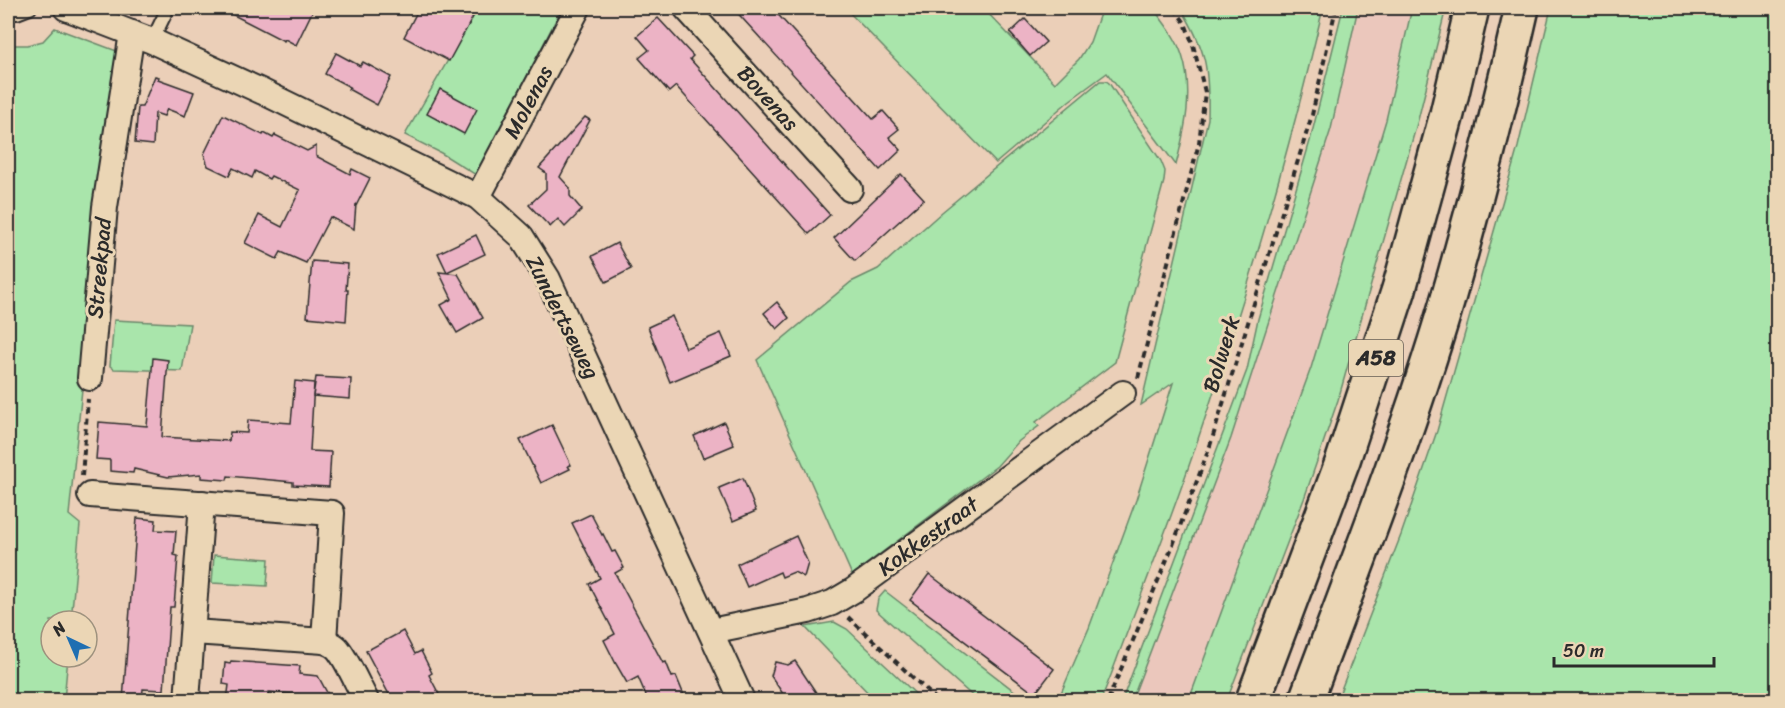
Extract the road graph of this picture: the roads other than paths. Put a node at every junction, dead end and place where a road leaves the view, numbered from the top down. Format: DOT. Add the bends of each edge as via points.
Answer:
graph roads {
  1 [pos="30,8"];
  2 [pos="66,8"];
  3 [pos="168,8"];
  4 [pos="578,8"];
  5 [pos="686,8"];
  6 [pos="1472,8"];
  7 [pos="1522,8"];
  8 [pos="8,13"];
  9 [pos="142,37"];
  10 [pos="850,189"];
  11 [pos="478,197"];
  12 [pos="90,378"];
  13 [pos="1123,393"];
  14 [pos="90,495"];
  15 [pos="202,503"];
  16 [pos="711,631"];
  17 [pos="193,632"];
  18 [pos="324,641"];
  19 [pos="187,700"];
  20 [pos="366,700"];
  21 [pos="742,700"];
  22 [pos="1253,700"];
  23 [pos="1306,700"];
  1 -- 8 [label="lane"];
  2 -- 9 [label="street, Zundertseweg"];
  3 -- 9 [label="lane"];
  4 -- 11 [label="street, Molenas"];
  5 -- 10 [label="street, Bovenas"];
  6 -- 22 [label="highway, A58" via="1395,301 1343,460"];
  7 -- 23 [label="highway, A58" via="1447,303 1392,472"];
  9 -- 11 [label="street, Zundertseweg"];
  9 -- 12 [label="street, Streekpad" via="105,207"];
  11 -- 16 [label="street, Zundertseweg" via="521,236 548,279"];
  13 -- 16 [label="street, Kokkestraat" via="855,590 808,611"];
  14 -- 15 [label="street"];
  15 -- 17 [label="street"];
  15 -- 18 [label="street" via="332,513"];
  16 -- 21 [label="street, Zundertseweg"];
  17 -- 18 [label="street"];
  17 -- 19 [label="street"];
  18 -- 20 [label="street" via="339,651"];
}
